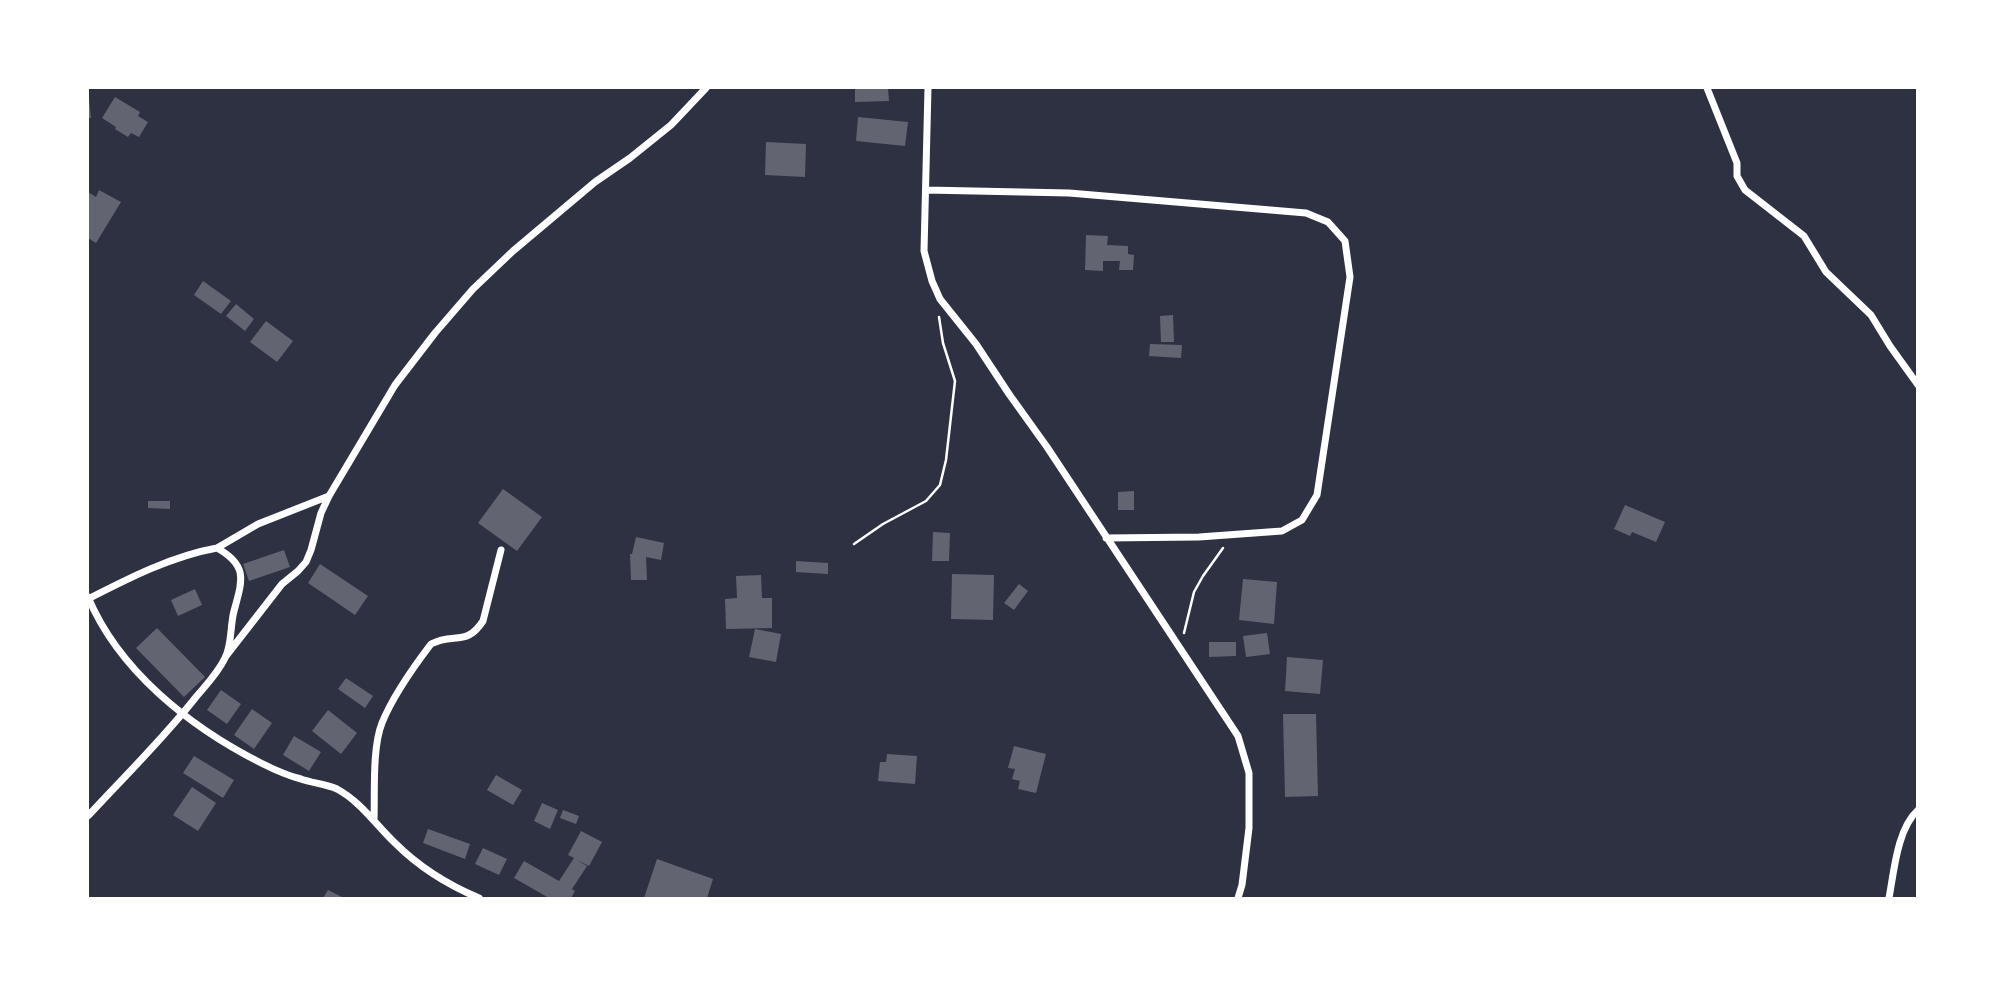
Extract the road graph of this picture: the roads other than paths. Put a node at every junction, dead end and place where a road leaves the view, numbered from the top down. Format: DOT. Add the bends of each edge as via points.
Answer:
graph roads {
  1 [pos="706,88"];
  2 [pos="928,88"];
  3 [pos="1707,88"];
  4 [pos="926,190"];
  5 [pos="1917,385"];
  6 [pos="329,496"];
  7 [pos="1106,538"];
  8 [pos="217,548"];
  9 [pos="501,550"];
  10 [pos="88,598"];
  11 [pos="90,608"];
  12 [pos="226,656"];
  13 [pos="183,714"];
  14 [pos="1917,810"];
  15 [pos="88,816"];
  16 [pos="374,820"];
  17 [pos="479,898"];
  18 [pos="1238,898"];
  19 [pos="1889,898"];
  1 -- 6 [label="street" via="671,125 595,182 473,289 395,385"];
  2 -- 4 [label="street"];
  3 -- 5 [label="street" via="1745,190 1804,236 1826,272 1871,315"];
  4 -- 7 [label="street" via="924,251 940,299 976,344"];
  4 -- 7 [label="street" via="1082,194 1307,213 1328,222 1345,241 1350,277 1317,495 1302,520 1282,531"];
  6 -- 8 [label="street" via="258,524"];
  6 -- 12 [label="street" via="306,562 282,584"];
  7 -- 18 [label="street" via="1238,736 1249,772 1249,828"];
  8 -- 10 [label="street" via="185,556"];
  8 -- 12 [label="street" via="235,560 241,580"];
  9 -- 16 [label="street" via="477,630 470,636 431,644 382,724"];
  10 -- 11 [label="street"];
  11 -- 13 [label="street" via="134,669"];
  12 -- 13 [label="street"];
  13 -- 15 [label="street"];
  13 -- 16 [label="street" via="261,763 335,788"];
  14 -- 19 [label="street" via="1907,823"];
  16 -- 17 [label="street" via="396,844 448,885"];
}
